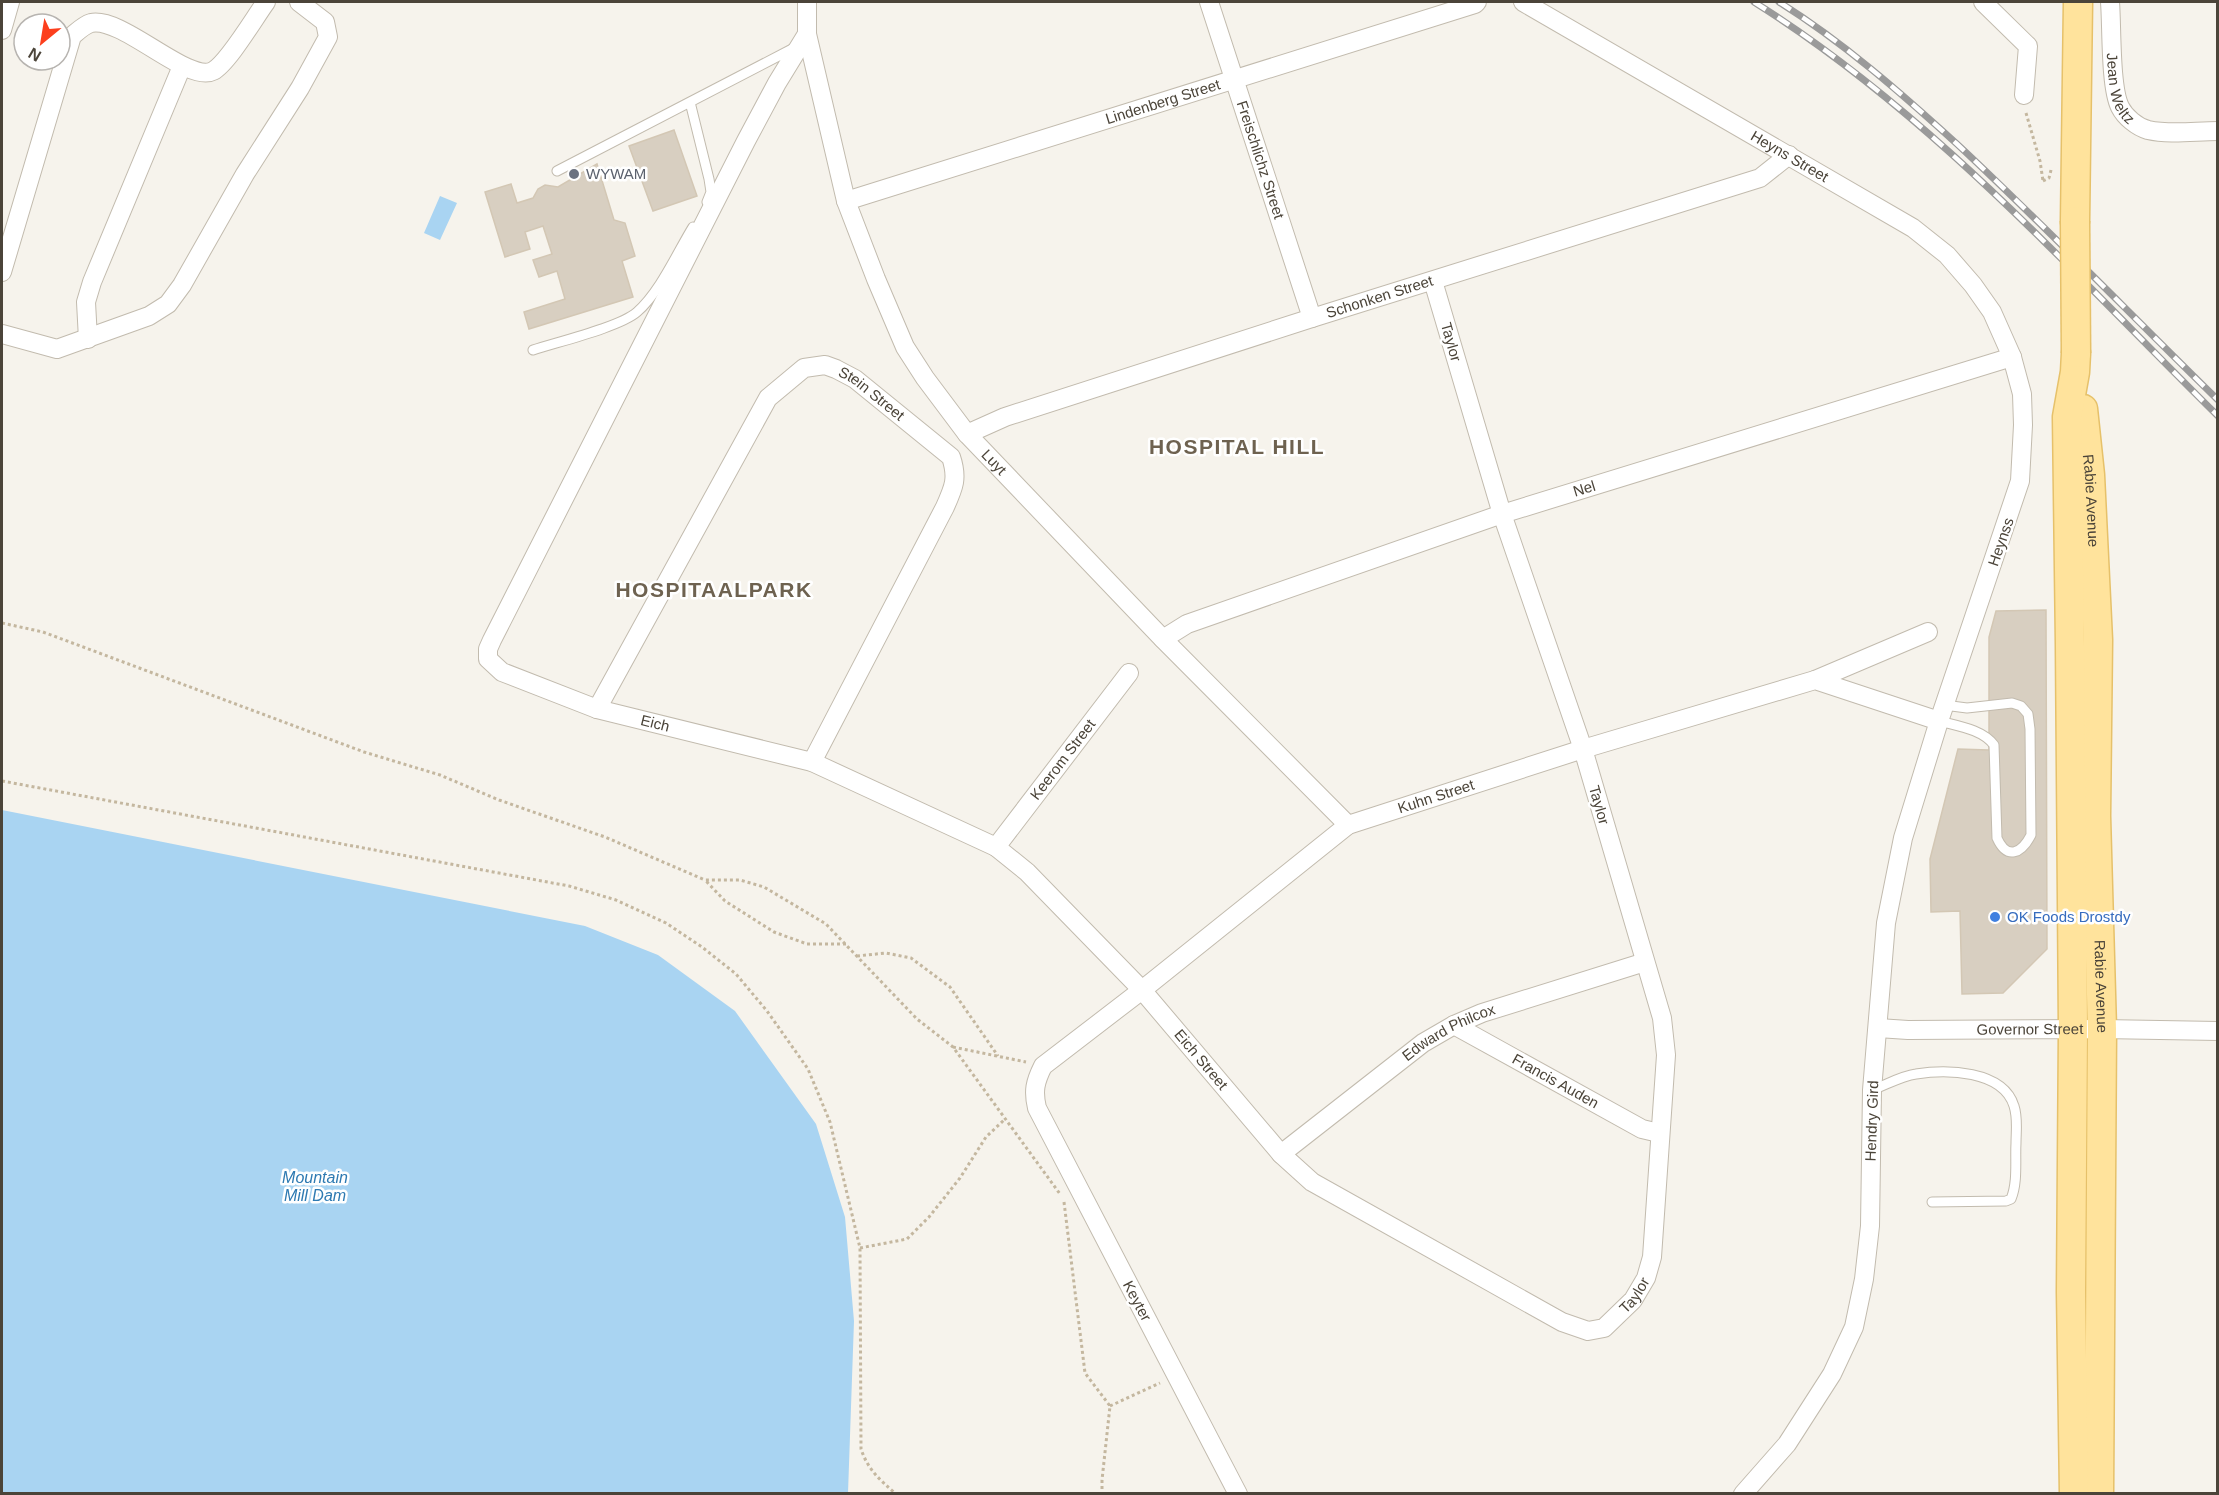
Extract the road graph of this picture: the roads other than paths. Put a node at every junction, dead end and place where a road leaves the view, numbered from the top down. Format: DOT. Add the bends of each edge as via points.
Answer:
graph roads {
  1 [pos="10,2"];
  2 [pos="266,2"];
  3 [pos="299,2"];
  4 [pos="807,2"];
  5 [pos="1209,2"];
  6 [pos="1477,2"];
  7 [pos="1523,2"];
  8 [pos="1983,2"];
  9 [pos="2078,2"];
  10 [pos="2110,2"];
  11 [pos="2,30"];
  12 [pos="804,39"];
  13 [pos="182,66"];
  14 [pos="1234,81"];
  15 [pos="2024,96"];
  16 [pos="690,102"];
  17 [pos="2217,131"];
  18 [pos="1789,155"];
  19 [pos="557,171"];
  20 [pos="846,201"];
  21 [pos="2,272"];
  22 [pos="1433,281"];
  23 [pos="1312,318"];
  24 [pos="2,334"];
  25 [pos="88,339"];
  26 [pos="532,350"];
  27 [pos="2012,357"];
  28 [pos="2075,363"];
  29 [pos="968,434"];
  30 [pos="1502,514"];
  31 [pos="1928,632"];
  32 [pos="1163,639"];
  33 [pos="1129,673"];
  34 [pos="1815,680"];
  35 [pos="597,709"];
  36 [pos="1941,713"];
  37 [pos="1583,749"];
  38 [pos="813,762"];
  39 [pos="1348,825"];
  40 [pos="996,847"];
  41 [pos="1645,962"];
  42 [pos="1142,990"];
  43 [pos="1454,1025"];
  44 [pos="1878,1028"];
  45 [pos="2102,1029"];
  46 [pos="2073,1030"];
  47 [pos="2217,1031"];
  48 [pos="1872,1090"];
  49 [pos="1037,1108"];
  50 [pos="1659,1133"];
  51 [pos="1281,1154"];
  52 [pos="1932,1202"];
  53 [pos="1604,1328"];
  54 [pos="1238,1494"];
  55 [pos="1743,1494"];
  56 [pos="2074,1494"];
  57 [pos="2099,1494"];
  1 -- 11 [label="street"];
  2 -- 13 [label="street" via="218,68 201,73"];
  3 -- 25 [label="street" via="325,22 328,37 182,285 168,304 149,316"];
  4 -- 12 [label="street, Luyt"];
  5 -- 14 [label="street, Freischlichz Street"];
  6 -- 14 [label="street, Lindenberg Street"];
  7 -- 18 [label="street, Heyns Street"];
  8 -- 15 [label="street" via="2028,46"];
  9 -- 28 [label="main road, Rabie Avenue, bridge"];
  10 -- 17 [label="street, Jean Weltz" via="2115,90 2120,108 2147,130"];
  12 -- 16 [label="lane"];
  12 -- 20 [label="street, Luyt"];
  12 -- 35 [label="street, Eich" via="746,141 488,649 488,659 502,672"];
  13 -- 21 [label="street" via="112,27 93,22 72,36"];
  13 -- 25 [label="street" via="92,282 86,302"];
  14 -- 20 [label="street, Lindenberg Street"];
  14 -- 23 [label="street, Freischlichz Street"];
  16 -- 19 [label="lane"];
  16 -- 26 [label="lane" via="711,192 655,290 630,317"];
  18 -- 22 [label="street, Schonken Street" via="1760,178"];
  18 -- 27 [label="street, Heyns Street" via="1913,228 1947,255 1992,312"];
  20 -- 29 [label="street, Luyt" via="905,347"];
  22 -- 23 [label="street, Schonken Street"];
  22 -- 30 [label="street, Taylor"];
  23 -- 29 [label="street, Schonken Street" via="1005,417"];
  24 -- 25 [label="street" via="57,349"];
  27 -- 30 [label="street, Nel"];
  27 -- 36 [label="street, Heynss" via="2022,394 2020,481"];
  28 -- 45 [label="main road, Rabie Avenue" via="2083,400 2090,475 2098,640 2096,816"];
  28 -- 46 [label="main road, Rabie Avenue" via="2067,417"];
  29 -- 32 [label="street, Luyt"];
  30 -- 32 [label="street, Nel" via="1187,624"];
  30 -- 37 [label="street, Taylor"];
  31 -- 34 [label="street, Kuhn Street"];
  32 -- 39 [label="street, Luyt"];
  33 -- 40 [label="street, Keerom Street"];
  34 -- 36 [label="street"];
  34 -- 37 [label="street, Kuhn Street"];
  35 -- 38 [label="street, Eich"];
  35 -- 38 [label="street, Stein Street" via="768,398 804,368 825,365 855,379 933,442 951,457 956,472 945,507"];
  36 -- 36 [label="lane" via="2012,703 2022,706 2028,714 2031,835 2018,851 2011,853 2002,848 1997,838 1994,745 1990,739"];
  36 -- 44 [label="street, Hendry Gird" via="1903,838 1886,922"];
  37 -- 39 [label="street, Kuhn Street"];
  37 -- 41 [label="street, Taylor"];
  38 -- 40 [label="street, Eich Street"];
  39 -- 42 [label="street, Kuhn Street"];
  40 -- 42 [label="street, Eich Street" via="1027,872"];
  41 -- 43 [label="street, Edward Philcox"];
  41 -- 50 [label="street, Taylor" via="1662,1018 1666,1054"];
  42 -- 49 [label="street, Kuhn Street" via="1042,1066 1035,1081"];
  42 -- 51 [label="street, Eich Street"];
  43 -- 50 [label="street, Francis Auden" via="1642,1129"];
  43 -- 51 [label="street, Edward Philcox" via="1423,1043"];
  44 -- 46 [label="street, Governor Street"];
  44 -- 48 [label="street, Hendry Gird"];
  45 -- 46 [label="street, Governor Street"];
  45 -- 47 [label="street, Governor Street"];
  45 -- 57 [label="main road, Rabie Avenue"];
  46 -- 56 [label="main road, Rabie Avenue"];
  48 -- 52 [label="lane" via="1915,1074 1955,1071 1973,1073 2001,1088 2014,1104 2011,1198"];
  48 -- 55 [label="street, Hendry Gird" via="1870,1226 1854,1327 1832,1374 1787,1444"];
  49 -- 54 [label="street, Keyter"];
  50 -- 53 [label="street, Taylor" via="1653,1257 1633,1300"];
  51 -- 53 [label="street, Eich Street" via="1312,1182 1562,1322 1588,1331"];
}
